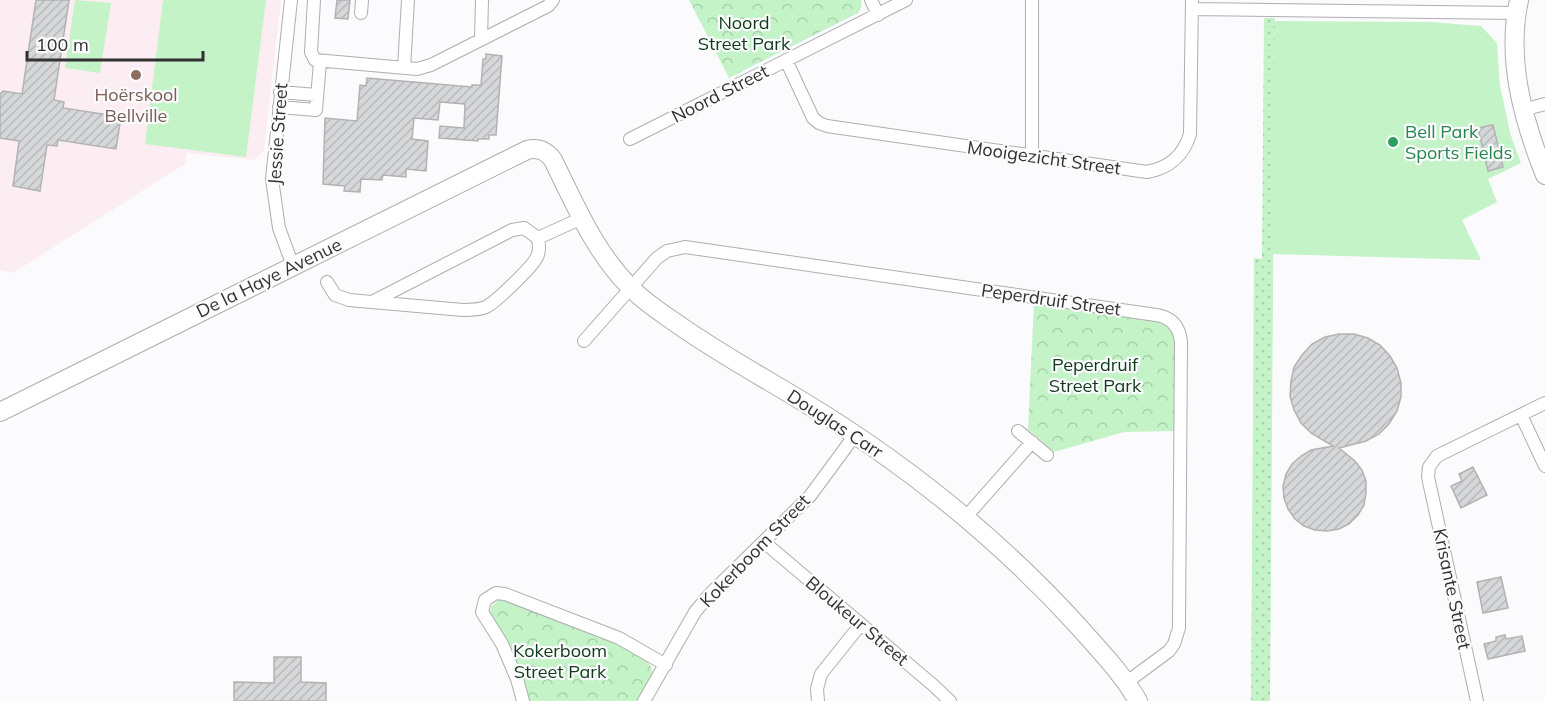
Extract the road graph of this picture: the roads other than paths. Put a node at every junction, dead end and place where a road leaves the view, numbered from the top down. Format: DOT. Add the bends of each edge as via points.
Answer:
graph roads {
  1 [pos="291,0"];
  2 [pos="314,0"];
  3 [pos="362,0"];
  4 [pos="408,0"];
  5 [pos="482,0"];
  6 [pos="552,0"];
  7 [pos="871,0"];
  8 [pos="906,0"];
  9 [pos="1032,0"];
  10 [pos="1192,5"];
  11 [pos="1518,6"];
  12 [pos="361,13"];
  13 [pos="878,15"];
  14 [pos="481,39"];
  15 [pos="786,60"];
  16 [pos="320,62"];
  17 [pos="404,68"];
  18 [pos="280,92"];
  19 [pos="296,94"];
  20 [pos="317,95"];
  21 [pos="1545,104"];
  22 [pos="279,107"];
  23 [pos="295,108"];
  24 [pos="1523,110"];
  25 [pos="630,139"];
  26 [pos="540,149"];
  27 [pos="1032,156"];
  28 [pos="1545,175"];
  29 [pos="582,218"];
  30 [pos="538,238"];
  31 [pos="293,266"];
  32 [pos="327,282"];
  33 [pos="631,288"];
  34 [pos="372,302"];
  35 [pos="584,341"];
  36 [pos="1545,403"];
  37 [pos="0,412"];
  38 [pos="1521,415"];
  39 [pos="1018,430"];
  40 [pos="855,435"];
  41 [pos="1032,442"];
  42 [pos="1047,455"];
  43 [pos="1545,466"];
  44 [pos="965,518"];
  45 [pos="764,542"];
  46 [pos="861,624"];
  47 [pos="666,665"];
  48 [pos="1126,682"];
  49 [pos="523,701"];
  50 [pos="644,701"];
  51 [pos="819,701"];
  52 [pos="950,701"];
  53 [pos="1138,701"];
  54 [pos="1477,701"];
  1 -- 18 [label="street, Jessie Street"];
  2 -- 16 [label="street" via="311,52"];
  3 -- 12 [label="street"];
  4 -- 17 [label="street"];
  5 -- 14 [label="street"];
  6 -- 14 [label="street" via="548,6"];
  7 -- 13 [label="street"];
  8 -- 13 [label="street, Noord Street"];
  9 -- 27 [label="street"];
  10 -- 11 [label="street"];
  10 -- 27 [label="street, Mooigezicht Street" via="1191,127 1185,148 1176,159 1156,170 1139,172"];
  11 -- 24 [label="street" via="1513,36"];
  13 -- 15 [label="street, Noord Street"];
  14 -- 17 [label="street" via="431,65"];
  15 -- 25 [label="street, Noord Street"];
  15 -- 27 [label="street, Mooigezicht Street" via="819,123"];
  16 -- 17 [label="street"];
  16 -- 20 [label="street"];
  18 -- 19 [label="street"];
  18 -- 22 [label="street, Jessie Street"];
  19 -- 20 [label="street"];
  19 -- 23 [label="street"];
  20 -- 23 [label="street" via="316,110"];
  21 -- 24 [label="street"];
  22 -- 23 [label="street"];
  22 -- 31 [label="street, Jessie Street" via="272,179 279,228"];
  24 -- 28 [label="street"];
  26 -- 29 [label="street, Douglas Carr" via="553,159"];
  26 -- 31 [label="street, De la Haye Avenue" via="527,150"];
  29 -- 30 [label="street"];
  29 -- 33 [label="street, Douglas Carr" via="603,255"];
  30 -- 34 [label="street" via="524,228 513,230"];
  30 -- 34 [label="street" via="538,256 488,306 463,310"];
  31 -- 37 [label="street, De la Haye Avenue"];
  32 -- 34 [label="street" via="340,298"];
  33 -- 35 [label="street, Peperdruif Street"];
  33 -- 40 [label="street, Douglas Carr" via="710,347"];
  33 -- 48 [label="street, Peperdruif Street" via="662,254 691,247 1162,316 1173,322 1181,341 1179,628 1169,651"];
  36 -- 38 [label="street"];
  38 -- 43 [label="street"];
  38 -- 54 [label="street, Krisante Street" via="1437,456 1428,467"];
  39 -- 41 [label="street"];
  40 -- 44 [label="street, Douglas Carr"];
  40 -- 45 [label="street, Kokerboom Street" via="810,495"];
  41 -- 42 [label="street"];
  41 -- 44 [label="street"];
  44 -- 48 [label="street, Douglas Carr" via="1038,583"];
  45 -- 46 [label="street, Bloukeur Street"];
  45 -- 47 [label="street, Kokerboom Street" via="709,595"];
  46 -- 51 [label="street" via="821,674"];
  46 -- 52 [label="street, Bloukeur Street"];
  47 -- 49 [label="street" via="619,638 496,593 485,600 482,612 502,644"];
  47 -- 50 [label="street, Kokerboom Street"];
  48 -- 53 [label="street, Douglas Carr"];
}
